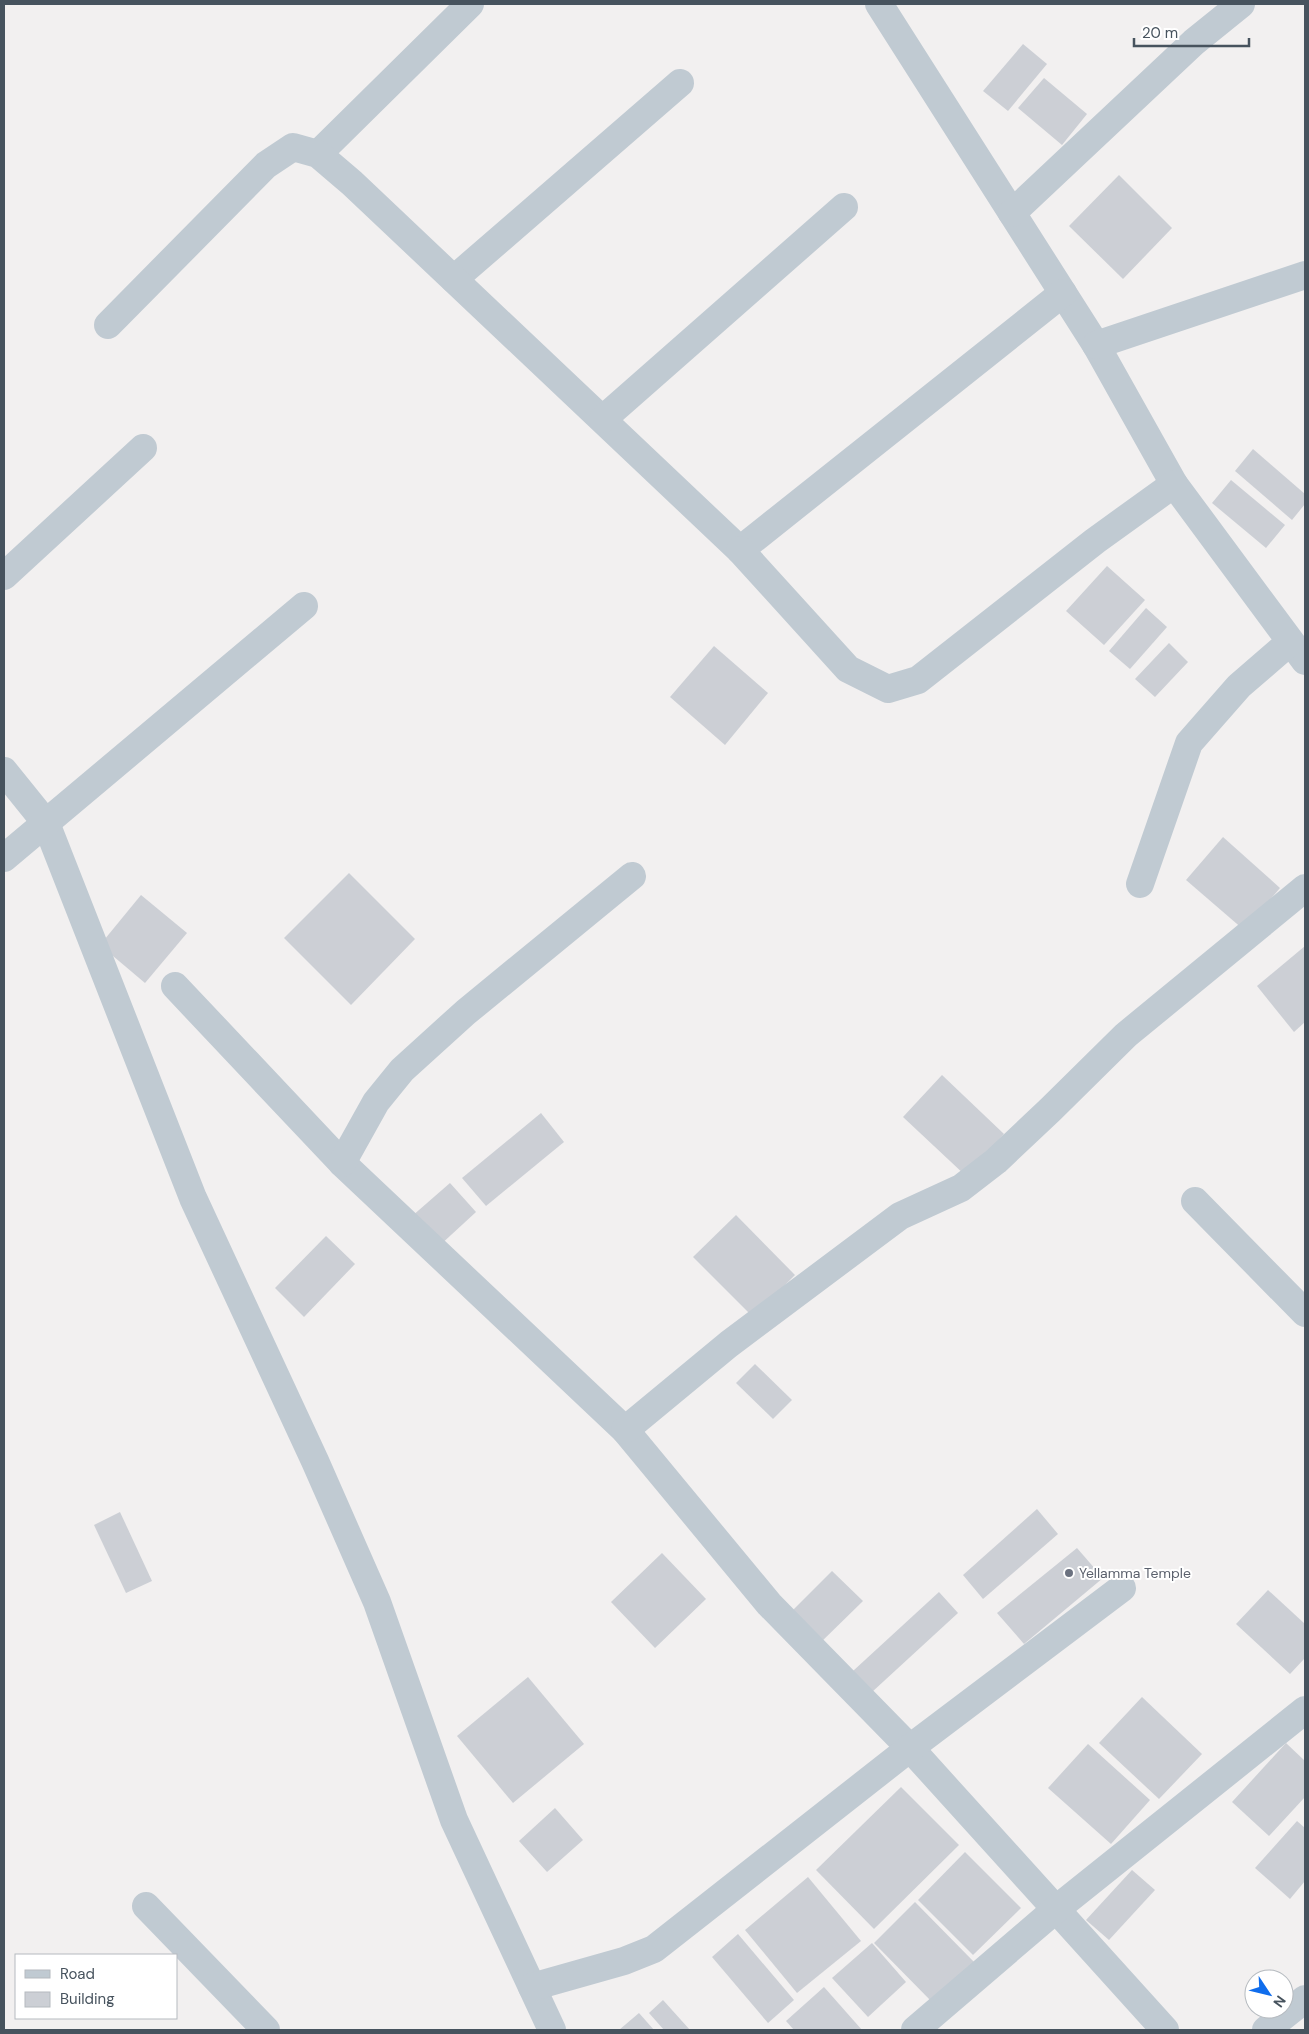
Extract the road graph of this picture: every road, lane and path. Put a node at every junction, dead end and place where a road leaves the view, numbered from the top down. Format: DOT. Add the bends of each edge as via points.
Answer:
graph roads {
  1 [pos="470,4"];
  2 [pos="879,4"];
  3 [pos="1241,4"];
  4 [pos="680,83"];
  5 [pos="318,154"];
  6 [pos="844,207"];
  7 [pos="1012,213"];
  8 [pos="1305,275"];
  9 [pos="454,279"];
  10 [pos="1063,294"];
  11 [pos="108,325"];
  12 [pos="1096,345"];
  13 [pos="603,419"];
  14 [pos="144,448"];
  15 [pos="1174,484"];
  16 [pos="740,550"];
  17 [pos="4,576"];
  18 [pos="304,606"];
  19 [pos="1298,651"];
  20 [pos="4,771"];
  21 [pos="46,823"];
  22 [pos="4,858"];
  23 [pos="632,876"];
  24 [pos="1140,884"];
  25 [pos="1305,888"];
  26 [pos="175,986"];
  27 [pos="342,1163"];
  28 [pos="1195,1201"];
  29 [pos="1305,1313"];
  30 [pos="625,1430"];
  31 [pos="1122,1588"];
  32 [pos="1305,1710"];
  33 [pos="910,1748"];
  34 [pos="146,1906"];
  35 [pos="1055,1910"];
  36 [pos="532,1987"];
  37 [pos="1305,1999"];
  38 [pos="266,2030"];
  39 [pos="552,2030"];
  40 [pos="915,2030"];
  41 [pos="1165,2030"];
  42 [pos="1266,2030"];
  1 -- 5 [label="street"];
  2 -- 7 [label="street"];
  3 -- 7 [label="street" via="1194,42"];
  4 -- 9 [label="street"];
  5 -- 9 [label="street"];
  5 -- 11 [label="street" via="294,146 266,165"];
  6 -- 13 [label="street"];
  7 -- 10 [label="street"];
  8 -- 12 [label="street"];
  9 -- 13 [label="street"];
  10 -- 12 [label="street"];
  10 -- 16 [label="street"];
  12 -- 15 [label="street"];
  13 -- 16 [label="street"];
  14 -- 17 [label="street"];
  15 -- 16 [label="street" via="1095,541 918,680 888,689 848,669"];
  15 -- 19 [label="street"];
  18 -- 21 [label="street"];
  19 -- 24 [label="street" via="1239,686 1189,743"];
  20 -- 21 [label="street"];
  21 -- 22 [label="street"];
  21 -- 36 [label="street" via="193,1198 377,1602 454,1820"];
  23 -- 27 [label="street" via="466,1012 402,1070 376,1102"];
  25 -- 30 [label="street" via="1126,1035 996,1161 961,1188 900,1216 729,1344"];
  26 -- 27 [label="street"];
  27 -- 30 [label="street"];
  28 -- 29 [label="street"];
  30 -- 33 [label="street" via="769,1604"];
  31 -- 33 [label="street"];
  32 -- 35 [label="street"];
  33 -- 35 [label="street"];
  33 -- 36 [label="street" via="654,1949 624,1961"];
  34 -- 38 [label="street"];
  35 -- 40 [label="street"];
  35 -- 41 [label="street"];
  36 -- 39 [label="street"];
  37 -- 42 [label="street"];
}
